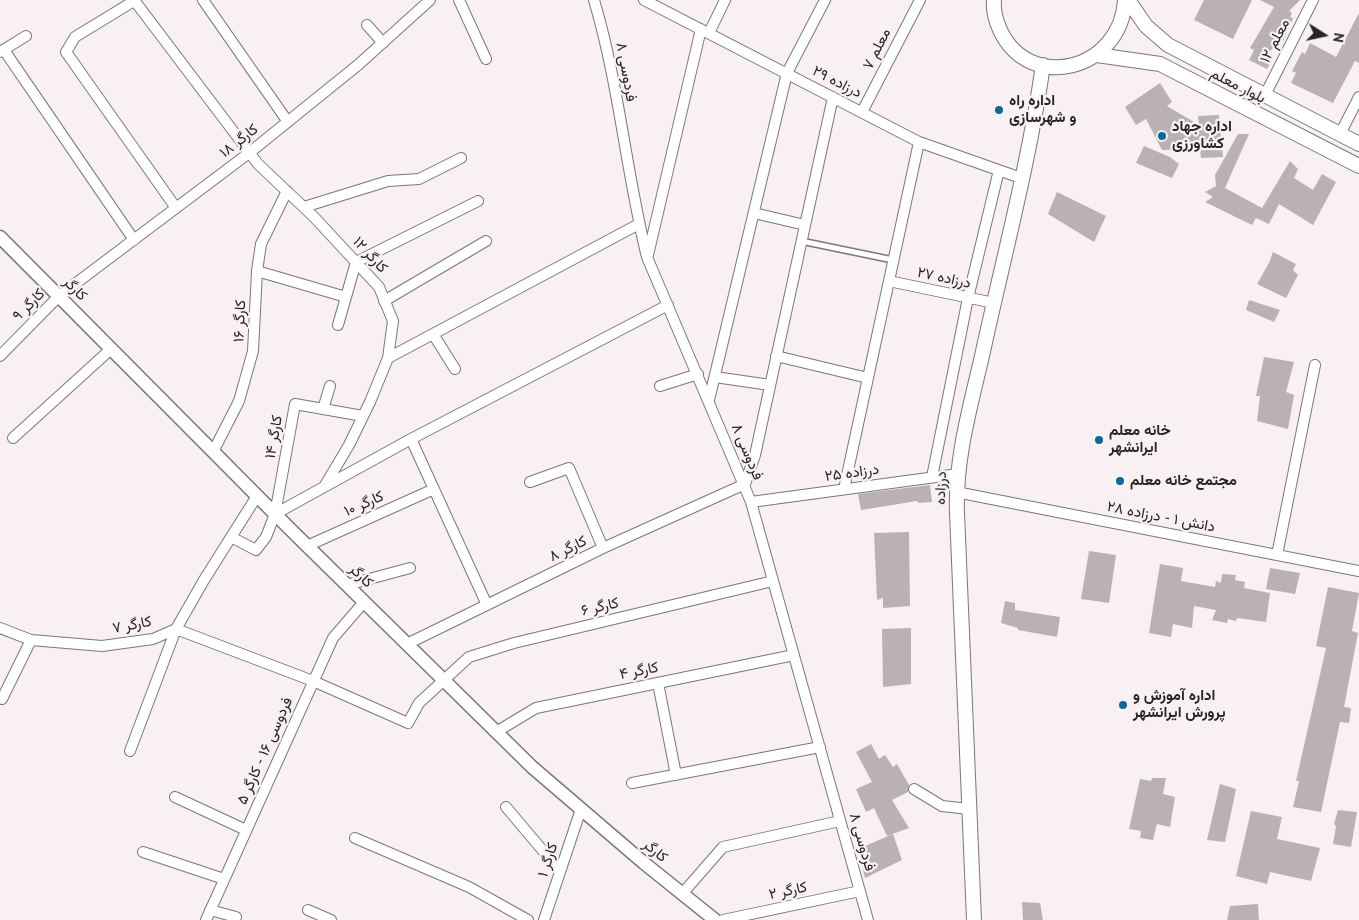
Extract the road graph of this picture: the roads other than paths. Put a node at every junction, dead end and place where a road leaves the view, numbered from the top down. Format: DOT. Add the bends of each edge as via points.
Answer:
graph roads {
  1 [pos="134,0"];
  2 [pos="204,0"];
  3 [pos="430,0"];
  4 [pos="459,0"];
  5 [pos="594,0"];
  6 [pos="644,0"];
  7 [pos="725,0"];
  8 [pos="825,0"];
  9 [pos="920,0"];
  10 [pos="1126,0"];
  11 [pos="1313,0"];
  12 [pos="992,1"];
  13 [pos="367,25"];
  14 [pos="705,31"];
  15 [pos="26,36"];
  16 [pos="383,43"];
  17 [pos="2,51"];
  18 [pos="1097,55"];
  19 [pos="486,59"];
  20 [pos="1042,65"];
  21 [pos="786,73"];
  22 [pos="1265,95"];
  23 [pos="833,97"];
  24 [pos="1359,97"];
  25 [pos="862,112"];
  26 [pos="288,122"];
  27 [pos="1340,134"];
  28 [pos="919,142"];
  29 [pos="1359,144"];
  30 [pos="248,153"];
  31 [pos="461,158"];
  32 [pos="1359,166"];
  33 [pos="999,170"];
  34 [pos="1022,178"];
  35 [pos="286,192"];
  36 [pos="478,202"];
  37 [pos="304,207"];
  38 [pos="176,208"];
  39 [pos="754,213"];
  40 [pos="639,224"];
  41 [pos="805,225"];
  42 [pos="0,237"];
  43 [pos="134,240"];
  44 [pos="486,241"];
  45 [pos="801,241"];
  46 [pos="647,257"];
  47 [pos="893,260"];
  48 [pos="356,262"];
  49 [pos="256,271"];
  50 [pos="889,281"];
  51 [pos="59,296"];
  52 [pos="346,297"];
  53 [pos="968,298"];
  54 [pos="384,301"];
  55 [pos="994,304"];
  56 [pos="668,305"];
  57 [pos="338,325"];
  58 [pos="433,334"];
  59 [pos="111,348"];
  60 [pos="0,356"];
  61 [pos="776,356"];
  62 [pos="388,358"];
  63 [pos="1315,365"];
  64 [pos="455,369"];
  65 [pos="698,374"];
  66 [pos="715,377"];
  67 [pos="868,378"];
  68 [pos="330,386"];
  69 [pos="660,386"];
  70 [pos="770,386"];
  71 [pos="709,400"];
  72 [pos="323,409"];
  73 [pos="363,416"];
  74 [pos="13,438"];
  75 [pos="411,439"];
  76 [pos="213,452"];
  77 [pos="958,474"];
  78 [pos="932,478"];
  79 [pos="530,482"];
  80 [pos="744,484"];
  81 [pos="324,487"];
  82 [pos="434,489"];
  83 [pos="844,489"];
  84 [pos="956,492"];
  85 [pos="257,496"];
  86 [pos="751,502"];
  87 [pos="274,514"];
  88 [pos="231,537"];
  89 [pos="307,546"];
  90 [pos="603,548"];
  91 [pos="1277,555"];
  92 [pos="410,568"];
  93 [pos="1359,571"];
  94 [pos="773,581"];
  95 [pos="347,585"];
  96 [pos="364,602"];
  97 [pos="487,605"];
  98 [pos="0,628"];
  99 [pos="176,629"];
  100 [pos="31,640"];
  101 [pos="407,644"];
  102 [pos="794,655"];
  103 [pos="444,680"];
  104 [pos="313,681"];
  105 [pos="658,683"];
  106 [pos="2,700"];
  107 [pos="496,732"];
  108 [pos="820,747"];
  109 [pos="130,751"];
  110 [pos="676,775"];
  111 [pos="632,783"];
  112 [pos="914,789"];
  113 [pos="175,797"];
  114 [pos="506,807"];
  115 [pos="581,809"];
  116 [pos="969,809"];
  117 [pos="840,821"];
  118 [pos="246,830"];
  119 [pos="355,838"];
  120 [pos="143,852"];
  121 [pos="560,871"];
  122 [pos="224,879"];
  123 [pos="860,891"];
  124 [pos="682,894"];
  125 [pos="308,910"];
  126 [pos="208,915"];
  127 [pos="236,917"];
  128 [pos="331,920"];
  129 [pos="528,920"];
  130 [pos="544,920"];
  131 [pos="715,920"];
  132 [pos="723,920"];
  133 [pos="868,920"];
  134 [pos="974,920"];
  1 -- 30 [label="street, کارگر ۱۲"];
  1 -- 38 [label="street" via="75,37 66,52"];
  2 -- 26 [label="street"];
  3 -- 16 [label="street, کارگر ۱۸"];
  4 -- 19 [label="street"];
  5 -- 40 [label="street, فردوسی ۸" via="605,39"];
  6 -- 14 [label="street, درزاده ۲۹"];
  7 -- 14 [label="street"];
  8 -- 21 [label="street"];
  9 -- 25 [label="street, معلم ۷"];
  10 -- 18 [label="main road" via="1118,29"];
  10 -- 22 [label="main road, بلوار معلم" via="1146,26 1168,45"];
  11 -- 22 [label="street, معلم ۱۲"];
  12 -- 20 [label="main road" via="1000,28 1014,49"];
  13 -- 16 [label="street"];
  14 -- 21 [label="street, درزاده ۲۹"];
  14 -- 46 [label="street"];
  15 -- 17 [label="street"];
  16 -- 26 [label="street, کارگر ۱۸"];
  17 -- 43 [label="street"];
  18 -- 20 [label="main road" via="1070,66"];
  18 -- 32 [label="main road, بلوار معلم" via="1160,64"];
  20 -- 34 [label="main road, درزاده"];
  21 -- 23 [label="street, درزاده ۲۹"];
  21 -- 39 [label="street"];
  22 -- 27 [label="main road, بلوار معلم"];
  23 -- 25 [label="street, درزاده ۲۹"];
  23 -- 41 [label="street"];
  24 -- 27 [label="street"];
  25 -- 28 [label="street, درزاده ۲۹"];
  26 -- 30 [label="street, کارگر ۱۸"];
  27 -- 29 [label="main road, بلوار معلم"];
  28 -- 33 [label="street, درزاده ۲۹"];
  28 -- 47 [label="street"];
  30 -- 35 [label="street, کارگر ۱۲"];
  30 -- 38 [label="street, کارگر ۱۸"];
  31 -- 37 [label="street" via="419,179 388,181"];
  33 -- 34 [label="street, درزاده ۲۹"];
  33 -- 53 [label="street"];
  34 -- 55 [label="main road, درزاده"];
  35 -- 37 [label="street, کارگر ۱۲"];
  35 -- 49 [label="street, کارگر ۱۶" via="260,244"];
  36 -- 48 [label="street"];
  37 -- 48 [label="street, کارگر ۱۲"];
  38 -- 43 [label="street, کارگر ۱۸"];
  39 -- 41 [label="street"];
  39 -- 66 [label="street"];
  40 -- 46 [label="street, فردوسی ۸"];
  40 -- 58 [label="street"];
  41 -- 45 [label="street"];
  42 -- 51 [label="street, کارگر"];
  43 -- 51 [label="street, کارگر ۱۸"];
  44 -- 54 [label="street"];
  45 -- 47 [label="lane"];
  45 -- 61 [label="street"];
  46 -- 56 [label="street, فردوسی ۸"];
  47 -- 50 [label="street"];
  48 -- 52 [label="street"];
  48 -- 54 [label="street, کارگر ۱۲" via="378,287"];
  49 -- 52 [label="street"];
  49 -- 76 [label="street, کارگر ۱۶" via="253,351 239,402"];
  50 -- 53 [label="street, درزاده ۲۷"];
  50 -- 67 [label="street"];
  51 -- 59 [label="street, کارگر"];
  51 -- 60 [label="street, کارگر ۹"];
  52 -- 57 [label="street"];
  53 -- 55 [label="street, درزاده ۲۷"];
  53 -- 78 [label="street"];
  54 -- 62 [label="street, کارگر ۱۲" via="393,321"];
  55 -- 77 [label="main road, درزاده"];
  56 -- 65 [label="street, فردوسی ۸"];
  56 -- 75 [label="street"];
  58 -- 62 [label="street"];
  58 -- 64 [label="street"];
  59 -- 74 [label="street"];
  59 -- 76 [label="street, کارگر"];
  61 -- 67 [label="street"];
  61 -- 70 [label="street"];
  62 -- 73 [label="street, کارگر ۱۲"];
  63 -- 91 [label="street"];
  65 -- 69 [label="street"];
  65 -- 71 [label="street, فردوسی ۸"];
  66 -- 70 [label="street"];
  66 -- 71 [label="street"];
  67 -- 83 [label="street"];
  68 -- 72 [label="street"];
  70 -- 80 [label="street" via="755,455"];
  71 -- 80 [label="street, فردوسی ۸"];
  72 -- 73 [label="street, کارگر ۱۴"];
  72 -- 87 [label="street, کارگر ۱۴" via="295,404"];
  73 -- 81 [label="street, کارگر ۱۲"];
  75 -- 81 [label="street"];
  75 -- 82 [label="street"];
  76 -- 85 [label="street, کارگر"];
  77 -- 78 [label="street, درزاده ۲۵"];
  77 -- 84 [label="main road, درزاده"];
  78 -- 83 [label="street, درزاده ۲۵"];
  79 -- 90 [label="street" via="569,468"];
  80 -- 86 [label="street, فردوسی ۸"];
  80 -- 90 [label="street, کارگر ۸"];
  81 -- 87 [label="street"];
  82 -- 89 [label="street, کارگر ۱۰"];
  82 -- 97 [label="street"];
  83 -- 86 [label="street, درزاده ۲۵"];
  84 -- 91 [label="street, دانش ۱ - درزاده ۲۸"];
  84 -- 116 [label="main road, درزاده"];
  85 -- 87 [label="street, کارگر"];
  85 -- 88 [label="street"];
  86 -- 94 [label="street, فردوسی ۸"];
  87 -- 88 [label="street" via="266,537 256,550"];
  87 -- 89 [label="street, کارگر"];
  88 -- 99 [label="street"];
  89 -- 95 [label="street, کارگر"];
  90 -- 97 [label="street, کارگر ۸"];
  91 -- 93 [label="street, دانش ۱ - درزاده ۲۸"];
  92 -- 95 [label="street"];
  94 -- 102 [label="street, فردوسی ۸"];
  94 -- 103 [label="street, کارگر ۶" via="514,643 469,657"];
  95 -- 96 [label="street, کارگر"];
  96 -- 101 [label="street, کارگر"];
  96 -- 104 [label="street, فردوسی ۱۶ - کارگر ۵" via="332,638"];
  97 -- 101 [label="street, کارگر ۸"];
  98 -- 100 [label="street, کارگر ۷"];
  99 -- 100 [label="street, کارگر ۷" via="153,639 102,646"];
  99 -- 104 [label="street"];
  99 -- 109 [label="street"];
  100 -- 106 [label="street"];
  101 -- 103 [label="street, کارگر"];
  102 -- 105 [label="street, کارگر ۴"];
  102 -- 108 [label="street, فردوسی ۸"];
  103 -- 104 [label="street, کارگر ۶" via="419,703 408,723"];
  103 -- 107 [label="street, کارگر"];
  104 -- 118 [label="street, فردوسی ۱۶ - کارگر ۵"];
  105 -- 107 [label="street, کارگر ۴" via="536,708"];
  105 -- 110 [label="street"];
  107 -- 115 [label="street, کارگر"];
  108 -- 110 [label="street"];
  108 -- 117 [label="street, فردوسی ۸"];
  110 -- 111 [label="street"];
  112 -- 116 [label="street" via="942,806"];
  113 -- 118 [label="street"];
  114 -- 121 [label="street"];
  115 -- 121 [label="street, کارگر ۱"];
  115 -- 124 [label="street, کارگر"];
  116 -- 134 [label="main road, درزاده"];
  117 -- 123 [label="street, فردوسی ۸"];
  117 -- 124 [label="street" via="722,847"];
  118 -- 122 [label="street, فردوسی ۱۶ - کارگر ۵"];
  119 -- 129 [label="street" via="469,887"];
  120 -- 122 [label="street"];
  121 -- 130 [label="street, کارگر ۱"];
  122 -- 126 [label="street, فردوسی ۱۶ - کارگر ۵"];
  123 -- 132 [label="street, کارگر ۲"];
  123 -- 133 [label="street, فردوسی ۸"];
  124 -- 131 [label="street, کارگر"];
  125 -- 128 [label="street"];
  126 -- 127 [label="street"];
}
